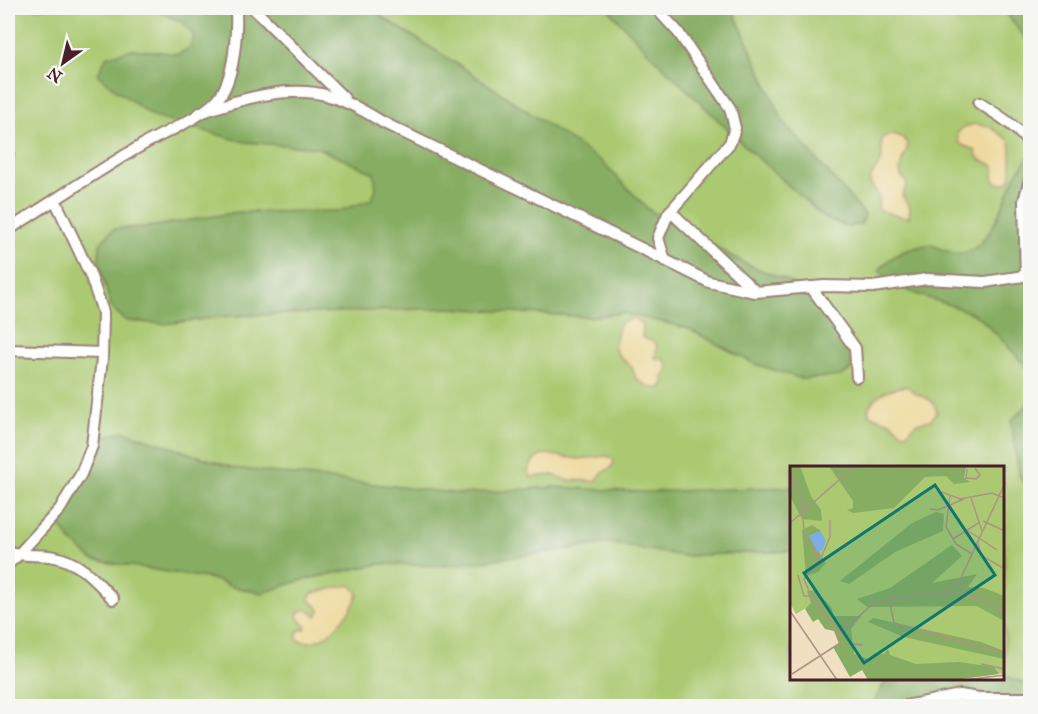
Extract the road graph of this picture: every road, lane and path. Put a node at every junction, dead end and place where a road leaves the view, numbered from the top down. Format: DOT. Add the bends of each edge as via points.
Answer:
graph roads {
  1 [pos="236,8"];
  2 [pos="253,8"];
  3 [pos="656,8"];
  4 [pos="979,103"];
  5 [pos="351,104"];
  6 [pos="200,113"];
  7 [pos="1030,147"];
  8 [pos="1030,179"];
  9 [pos="55,200"];
  10 [pos="670,211"];
  11 [pos="8,230"];
  12 [pos="665,260"];
  13 [pos="1028,275"];
  14 [pos="812,287"];
  15 [pos="755,292"];
  16 [pos="8,350"];
  17 [pos="102,353"];
  18 [pos="857,377"];
  19 [pos="13,553"];
  20 [pos="8,564"];
  21 [pos="113,599"];
  22 [pos="979,698"];
  23 [pos="1030,698"];
  24 [pos="906,706"];
  25 [pos="961,706"];
  1 -- 6 [label="lane" via="227,82 217,99"];
  2 -- 5 [label="lane"];
  3 -- 10 [label="lane" via="678,32 730,108 735,128 730,143"];
  4 -- 7 [label="lane" via="1024,136"];
  5 -- 6 [label="lane" via="326,95 269,94"];
  5 -- 12 [label="lane"];
  6 -- 9 [label="lane"];
  8 -- 13 [label="lane" via="1024,201"];
  9 -- 11 [label="lane"];
  9 -- 17 [label="lane" via="90,274 103,312"];
  10 -- 12 [label="lane" via="658,238"];
  10 -- 15 [label="lane"];
  12 -- 15 [label="lane" via="709,282"];
  13 -- 14 [label="lane" via="985,282 927,279 873,287"];
  14 -- 15 [label="lane"];
  14 -- 18 [label="lane" via="855,348"];
  16 -- 17 [label="lane"];
  17 -- 19 [label="lane" via="92,446 81,474 60,509"];
  19 -- 20 [label="lane"];
  19 -- 21 [label="lane" via="72,562 91,575"];
  22 -- 23 [label="lane"];
  22 -- 24 [label="lane" via="960,695"];
  22 -- 25 [label="lane"];
}
